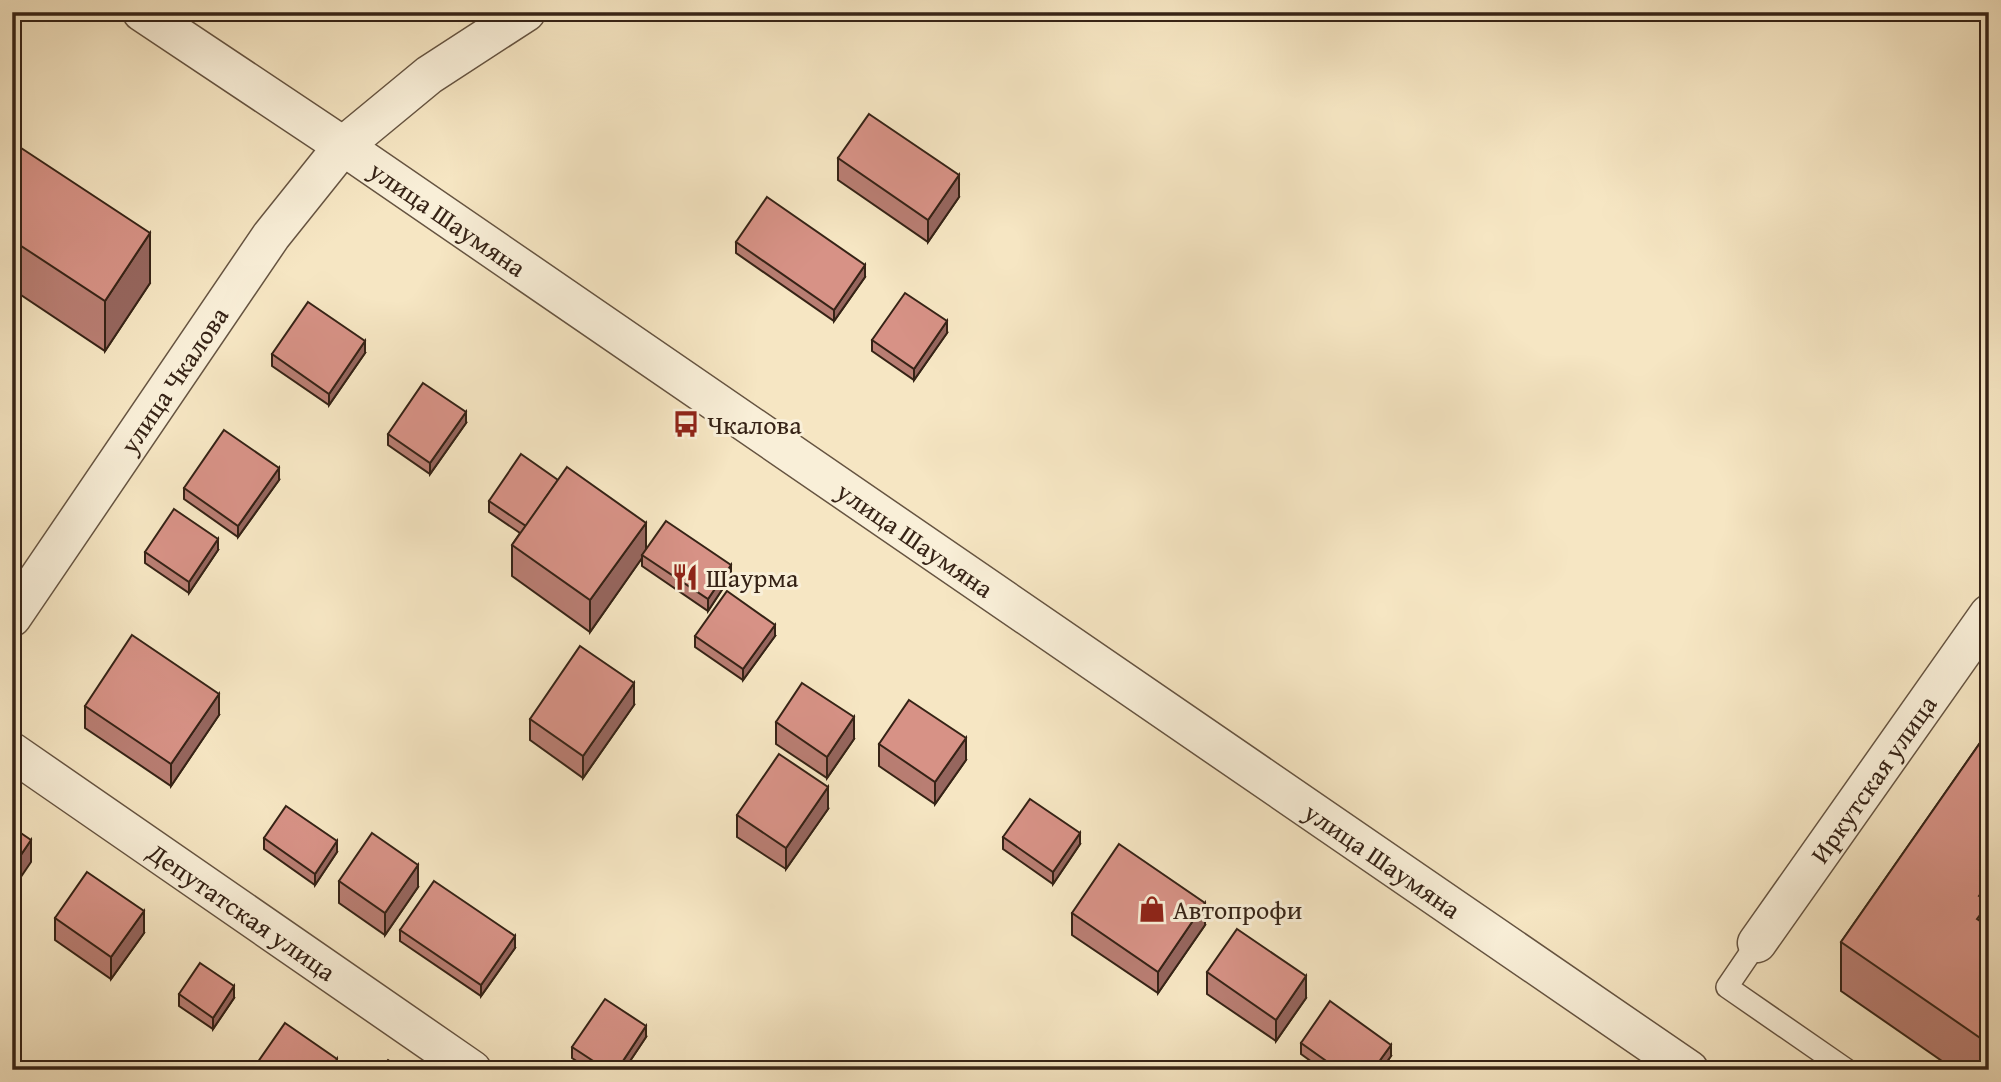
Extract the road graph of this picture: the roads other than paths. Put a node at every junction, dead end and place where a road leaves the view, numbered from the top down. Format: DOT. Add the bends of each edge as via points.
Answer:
graph roads {
  1 [pos="142,12"];
  2 [pos="526,12"];
  3 [pos="343,146"];
  4 [pos="18,595"];
  5 [pos="1989,614"];
  6 [pos="12,752"];
  7 [pos="1757,943"];
  8 [pos="472,1070"];
  9 [pos="1689,1070"];
  10 [pos="1847,1070"];
  1 -- 3 [label="street, улица Шаумяна"];
  2 -- 3 [label="street, улица Чкалова" via="429,75"];
  3 -- 4 [label="street, улица Чкалова" via="271,236"];
  3 -- 9 [label="street, улица Шаумяна"];
  5 -- 7 [label="street, Иркутская улица"];
  6 -- 8 [label="street, Депутатская улица"];
  7 -- 10 [label="lane" via="1727,987"];
}
